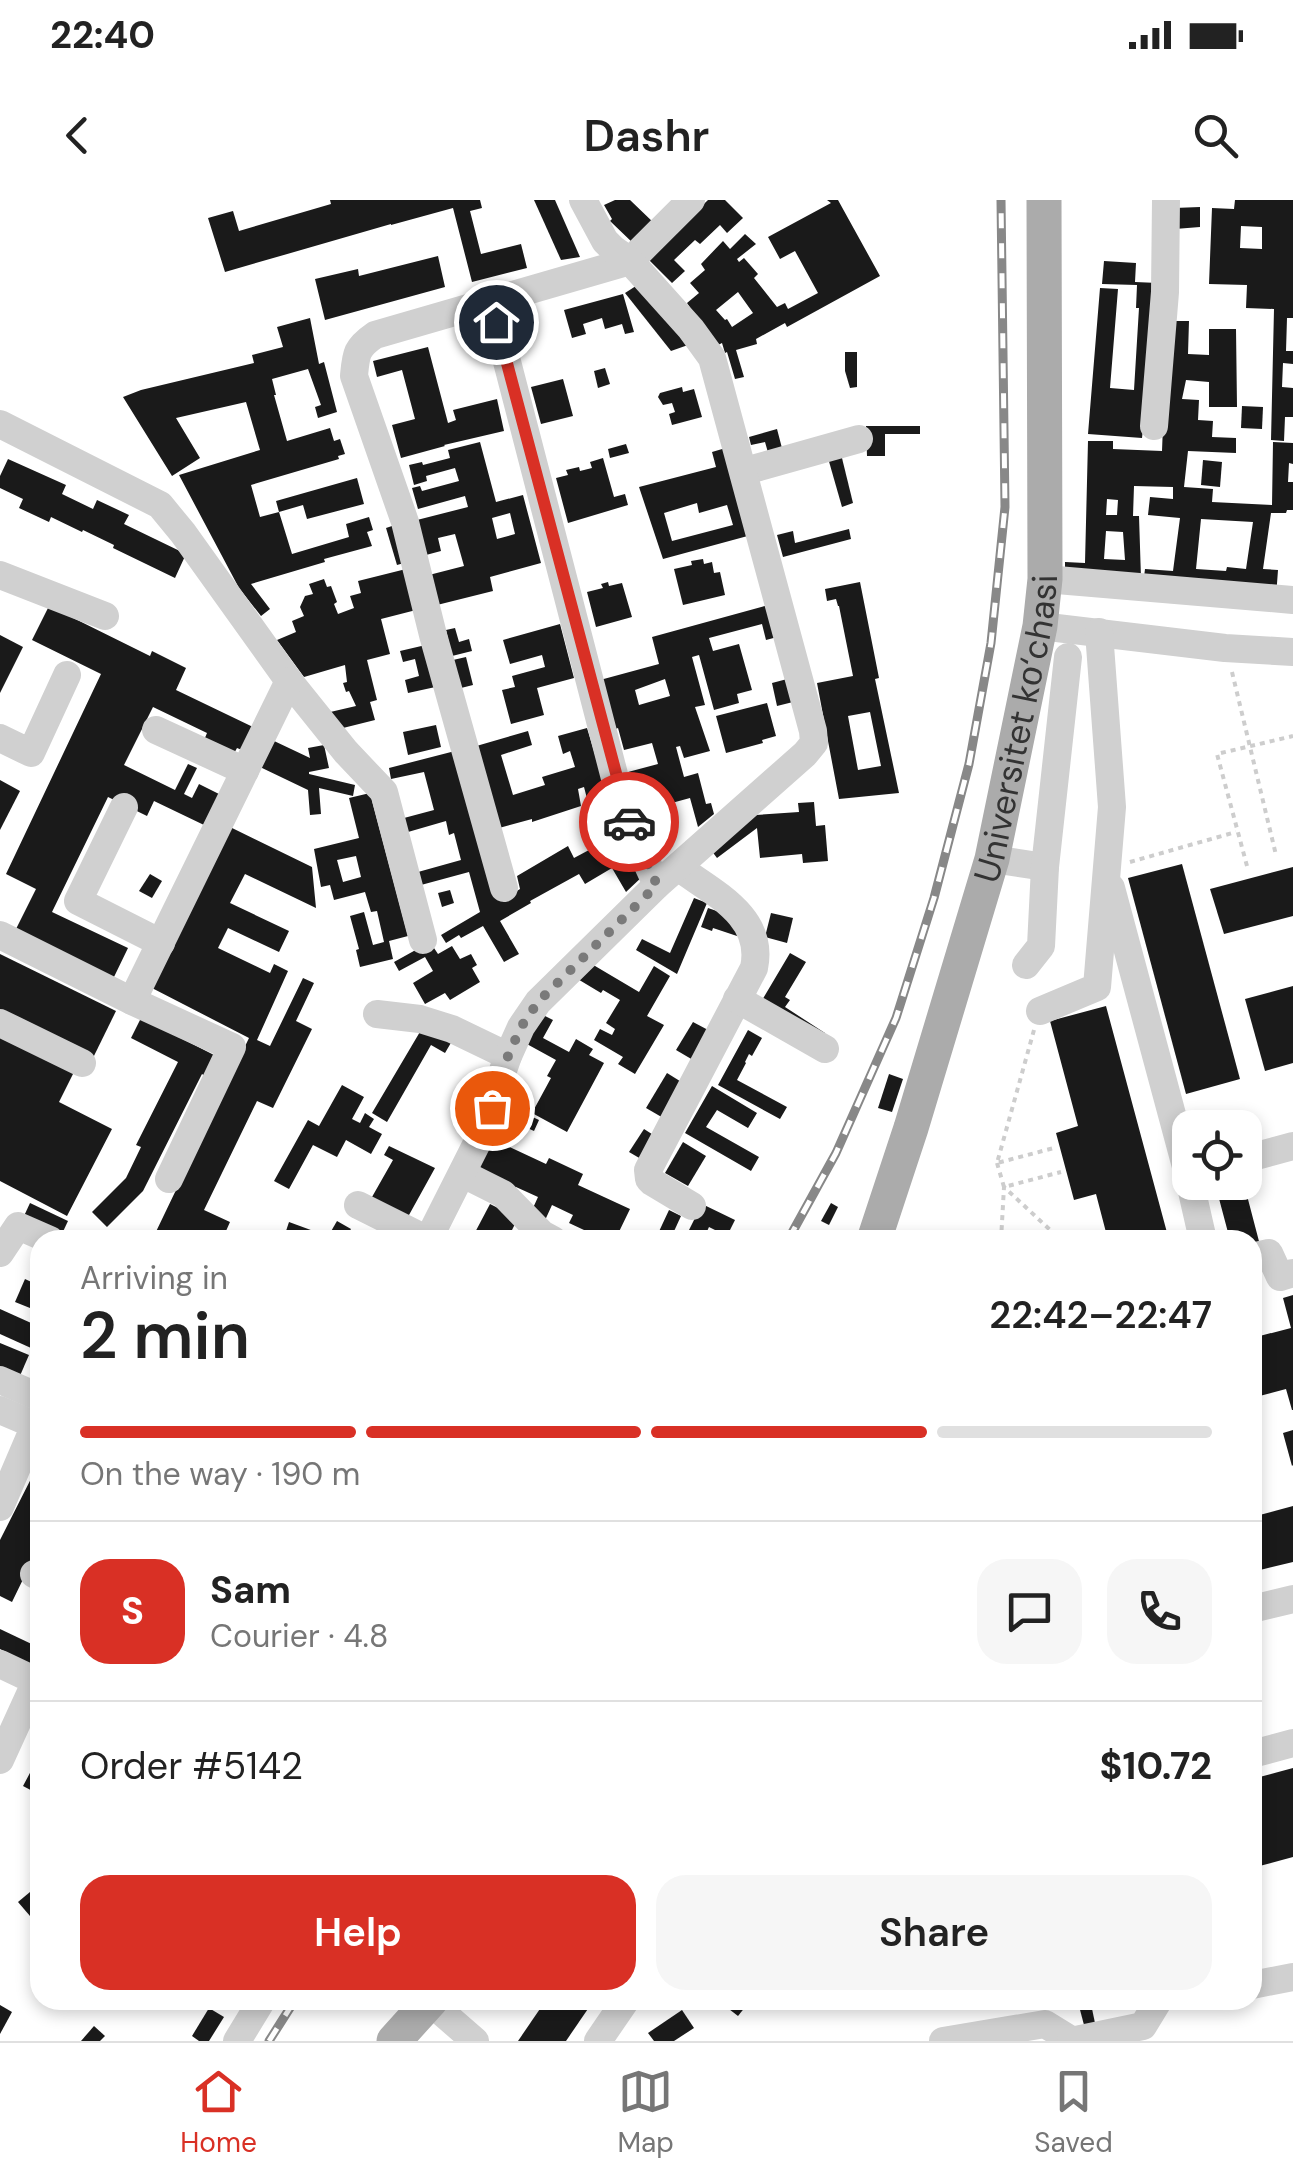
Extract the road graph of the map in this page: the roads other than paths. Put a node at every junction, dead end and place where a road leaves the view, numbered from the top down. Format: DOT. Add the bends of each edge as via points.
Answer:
graph roads {
  1 [pos="582,200"];
  2 [pos="691,200"];
  3 [pos="1044,200"];
  4 [pos="1166,200"];
  5 [pos="630,262"];
  6 [pos="491,300"];
  7 [pos="0,424"];
  8 [pos="1154,426"];
  9 [pos="859,439"];
  10 [pos="745,472"];
  11 [pos="0,575"];
  12 [pos="1045,579"];
  13 [pos="1293,600"];
  14 [pos="105,616"];
  15 [pos="1040,626"];
  16 [pos="1098,632"];
  17 [pos="1293,652"];
  18 [pos="1068,658"];
  19 [pos="67,675"];
  20 [pos="288,682"];
  21 [pos="156,730"];
  22 [pos="0,738"];
  23 [pos="245,771"];
  24 [pos="124,807"];
  25 [pos="992,859"];
  26 [pos="1045,867"];
  27 [pos="1106,869"];
  28 [pos="667,876"];
  29 [pos="504,888"];
  30 [pos="0,935"];
  31 [pos="423,940"];
  32 [pos="161,943"];
  33 [pos="1026,965"];
  34 [pos="738,1000"];
  35 [pos="132,1002"];
  36 [pos="1040,1011"];
  37 [pos="377,1014"];
  38 [pos="0,1023"];
  39 [pos="825,1049"];
  40 [pos="508,1056"];
  41 [pos="82,1064"];
  42 [pos="1172,1112"];
  43 [pos="1293,1146"];
  44 [pos="1262,1154"];
  45 [pos="463,1174"];
  46 [pos="169,1180"];
  47 [pos="1195,1200"];
  48 [pos="358,1206"];
  49 [pos="692,1206"];
  50 [pos="407,1230"];
  51 [pos="433,1230"];
  52 [pos="538,1230"];
  53 [pos="877,1230"];
  54 [pos="1201,1230"];
  55 [pos="30,1231"];
  56 [pos="0,1253"];
  57 [pos="1262,1255"];
  58 [pos="1293,1273"];
  59 [pos="0,1380"];
  60 [pos="30,1393"];
  61 [pos="0,1410"];
  62 [pos="30,1423"];
  63 [pos="30,1437"];
  64 [pos="0,1507"];
  65 [pos="1293,1599"];
  66 [pos="1262,1607"];
  67 [pos="0,1664"];
  68 [pos="30,1678"];
  69 [pos="30,1698"];
  70 [pos="1293,1743"];
  71 [pos="1262,1751"];
  72 [pos="0,1760"];
  73 [pos="1293,1977"];
  74 [pos="1262,1983"];
  75 [pos="256,2010"];
  76 [pos="422,2010"];
  77 [pos="439,2010"];
  78 [pos="619,2010"];
  79 [pos="1155,2010"];
  80 [pos="468,2039"];
  81 [pos="237,2041"];
  82 [pos="394,2041"];
  83 [pos="598,2041"];
  84 [pos="943,2041"];
  85 [pos="1071,2041"];
  1 -- 5 [label="street" via="605,241"];
  2 -- 5 [label="street"];
  3 -- 12 [label="main road, Universitet kо‘chasi"];
  4 -- 8 [label="street"];
  5 -- 6 [label="street"];
  5 -- 10 [label="street" via="712,358"];
  6 -- 28 [label="street" via="624,812"];
  6 -- 29 [label="street" via="375,335 359,347 354,376 404,522"];
  7 -- 20 [label="street" via="160,505"];
  9 -- 10 [label="street"];
  10 -- 28 [label="street" via="814,743"];
  11 -- 14 [label="street"];
  12 -- 13 [label="street"];
  12 -- 15 [label="main road, Universitet kо‘chasi"];
  15 -- 16 [label="street"];
  15 -- 25 [label="main road, Universitet kо‘chasi"];
  16 -- 17 [label="street"];
  16 -- 27 [label="street" via="1112,807"];
  18 -- 26 [label="street"];
  19 -- 22 [label="street" via="31,753"];
  20 -- 23 [label="street"];
  20 -- 31 [label="street" via="384,792"];
  21 -- 23 [label="street"];
  23 -- 32 [label="street"];
  24 -- 32 [label="street" via="78,902"];
  25 -- 26 [label="street"];
  25 -- 53 [label="main road, Universitet kо‘chasi"];
  26 -- 33 [label="street" via="1041,946"];
  27 -- 36 [label="street" via="1097,988"];
  27 -- 42 [label="street"];
  28 -- 34 [label="street" via="742,916 751,929 756,958"];
  28 -- 40 [label="street" via="538,1002"];
  30 -- 35 [label="street"];
  32 -- 35 [label="street"];
  34 -- 39 [label="street"];
  34 -- 49 [label="street" via="648,1170 652,1182"];
  35 -- 46 [label="street" via="232,1047"];
  37 -- 40 [label="street" via="452,1028"];
  38 -- 41 [label="street"];
  40 -- 45 [label="street"];
  43 -- 44 [label="street"];
  45 -- 51 [label="street"];
  45 -- 52 [label="street" via="503,1194"];
  47 -- 54 [label="street"];
  48 -- 50 [label="street"];
  55 -- 56 [label="street" via="18,1226"];
  57 -- 58 [label="street" via="1269,1253 1280,1277"];
  59 -- 60 [label="street"];
  61 -- 62 [label="street"];
  63 -- 64 [label="street"];
  65 -- 66 [label="street"];
  67 -- 68 [label="street"];
  69 -- 72 [label="street"];
  70 -- 71 [label="street"];
  73 -- 74 [label="street"];
  75 -- 81 [label="street"];
  76 -- 82 [label="main road"];
  77 -- 80 [label="street"];
  78 -- 83 [label="street"];
  79 -- 85 [label="street" via="1143,2026"];
  84 -- 85 [label="street" via="1045,2024"];
}
